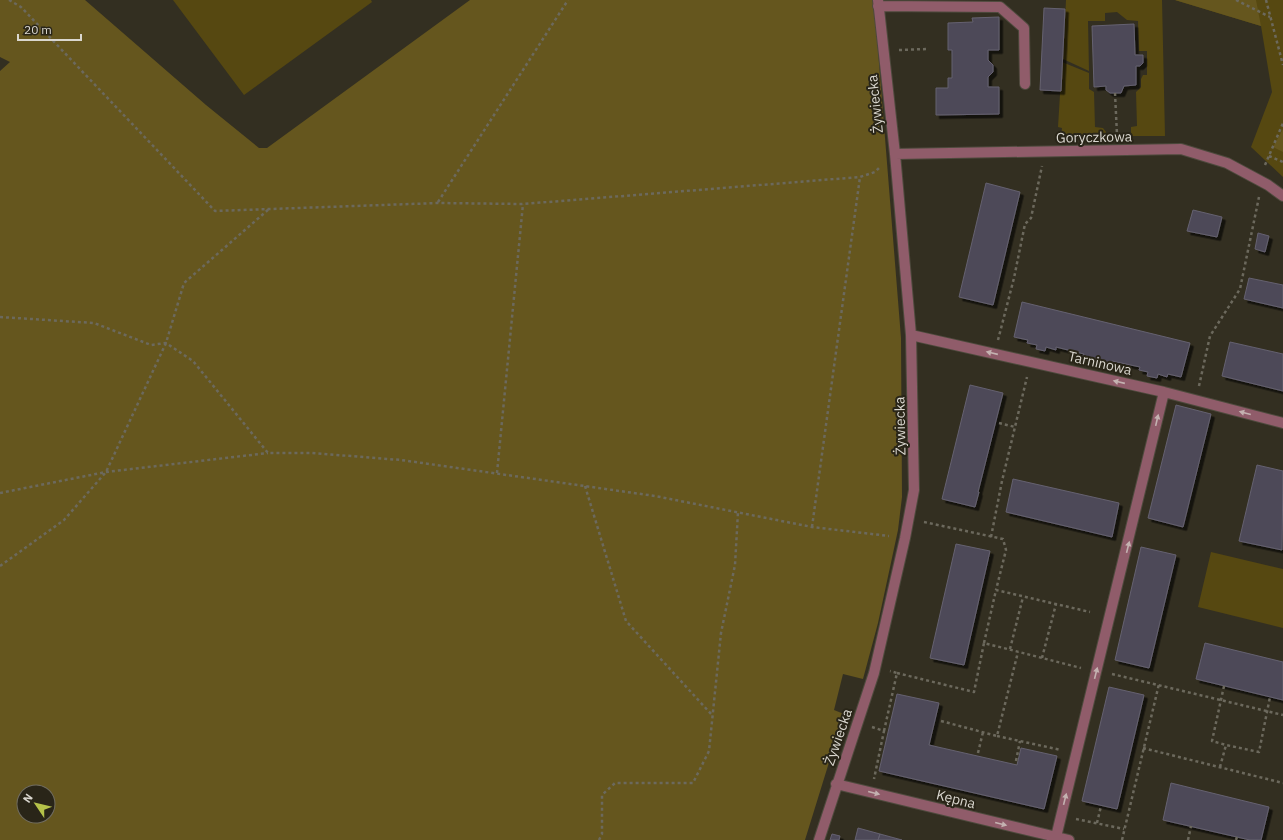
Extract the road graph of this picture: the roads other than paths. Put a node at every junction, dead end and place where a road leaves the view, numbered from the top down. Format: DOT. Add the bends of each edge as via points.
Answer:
graph roads {
  1 [pos="878,3"];
  2 [pos="1025,84"];
  3 [pos="895,154"];
  4 [pos="1283,196"];
  5 [pos="911,335"];
  6 [pos="1164,392"];
  7 [pos="1283,423"];
  8 [pos="836,784"];
  9 [pos="1056,837"];
  10 [pos="819,840"];
  11 [pos="1069,840"];
  1 -- 2 [label="street" via="1000,7 1024,28"];
  1 -- 3 [label="street, Żywiecka"];
  3 -- 4 [label="street, Goryczkowa" via="1181,149 1227,163"];
  3 -- 5 [label="street, Żywiecka"];
  6 -- 5 [label="street, Tarninowa, one-way"];
  5 -- 8 [label="street, Żywiecka" via="914,490 874,673"];
  7 -- 6 [label="street, Tarninowa, one-way"];
  9 -- 6 [label="street, one-way"];
  8 -- 9 [label="street, Kępna, one-way"];
  8 -- 10 [label="street, Żywiecka"];
  9 -- 11 [label="street, Kępna"];
}
